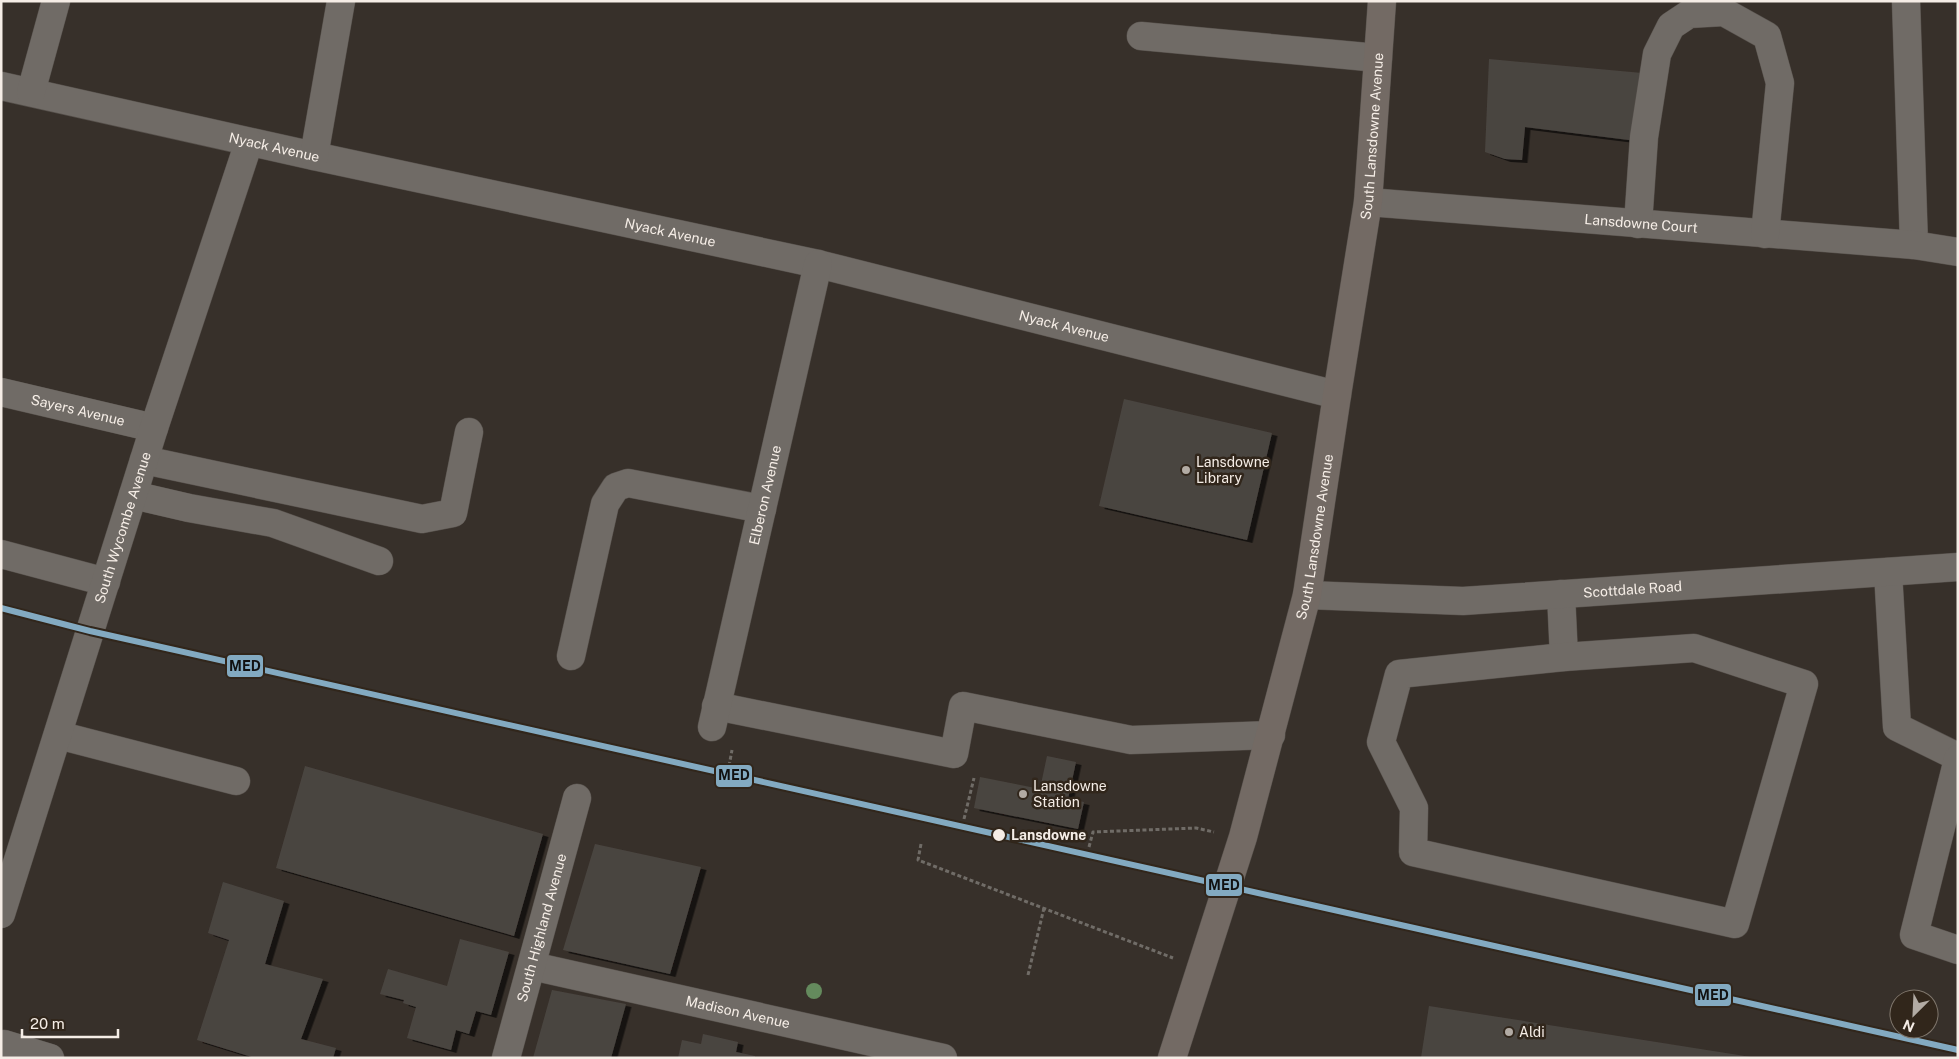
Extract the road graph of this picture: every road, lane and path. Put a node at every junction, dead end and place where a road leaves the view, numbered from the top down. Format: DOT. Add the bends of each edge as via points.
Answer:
graph roads {
  1 [pos="56,1"];
  2 [pos="341,1"];
  3 [pos="1382,1"];
  4 [pos="1906,1"];
  5 [pos="1140,36"];
  6 [pos="1378,58"];
  7 [pos="1,86"];
  8 [pos="31,92"];
  9 [pos="248,142"];
  10 [pos="314,156"];
  11 [pos="1368,202"];
  12 [pos="1638,224"];
  13 [pos="1765,234"];
  14 [pos="1914,245"];
  15 [pos="1958,252"];
  16 [pos="818,264"];
  17 [pos="1,392"];
  18 [pos="1337,394"];
  19 [pos="154,428"];
  20 [pos="469,432"];
  21 [pos="144,460"];
  22 [pos="134,495"];
  23 [pos="762,509"];
  24 [pos="1,554"];
  25 [pos="379,561"];
  26 [pos="1958,567"];
  27 [pos="1888,572"];
  28 [pos="106,582"];
  29 [pos="1561,594"];
  30 [pos="1307,595"];
  31 [pos="571,656"];
  32 [pos="1564,657"];
  33 [pos="58,735"];
  34 [pos="1271,735"];
  35 [pos="1958,758"];
  36 [pos="236,780"];
  37 [pos="577,798"];
  38 [pos="1241,842"];
  39 [pos="921,844"];
  40 [pos="1089,847"];
  41 [pos="1044,908"];
  42 [pos="1,914"];
  43 [pos="1958,950"];
  44 [pos="532,966"];
  45 [pos="1201,969"];
  46 [pos="1028,975"];
  47 [pos="4,1044"];
  48 [pos="50,1058"];
  49 [pos="506,1058"];
  50 [pos="943,1058"];
  51 [pos="1172,1058"];
  1 -- 8 [label="street"];
  2 -- 10 [label="street"];
  3 -- 6 [label="main road, South Lansdowne Avenue"];
  4 -- 14 [label="street"];
  5 -- 6 [label="street"];
  6 -- 11 [label="main road, South Lansdowne Avenue"];
  7 -- 8 [label="street, Nyack Avenue"];
  8 -- 9 [label="street, Nyack Avenue"];
  9 -- 10 [label="street, Nyack Avenue"];
  9 -- 19 [label="street, South Wycombe Avenue"];
  10 -- 16 [label="street, Nyack Avenue"];
  11 -- 12 [label="street, Lansdowne Court"];
  11 -- 18 [label="main road, South Lansdowne Avenue"];
  12 -- 13 [label="street, Lansdowne Court"];
  12 -- 13 [label="street" via="1644,137 1657,54 1671,26 1689,14 1724,12 1768,36 1780,83"];
  13 -- 14 [label="street, Lansdowne Court"];
  14 -- 15 [label="street, Lansdowne Court"];
  16 -- 18 [label="street, Nyack Avenue"];
  16 -- 23 [label="street, Elberon Avenue"];
  17 -- 19 [label="street, Sayers Avenue"];
  18 -- 30 [label="main road, South Lansdowne Avenue"];
  19 -- 21 [label="street, South Wycombe Avenue"];
  20 -- 21 [label="street" via="453,513 422,519"];
  21 -- 22 [label="street, South Wycombe Avenue"];
  22 -- 25 [label="street" via="274,523"];
  22 -- 28 [label="street, South Wycombe Avenue"];
  23 -- 31 [label="street" via="650,486 628,483 616,487 604,504"];
  23 -- 34 [label="street, Elberon Avenue" via="714,716 954,754 963,706 1131,740"];
  24 -- 28 [label="street"];
  26 -- 27 [label="street, Scottdale Road"];
  27 -- 29 [label="street, Scottdale Road"];
  27 -- 35 [label="street" via="1897,727"];
  28 -- 33 [label="street, South Wycombe Avenue"];
  29 -- 30 [label="street, Scottdale Road" via="1463,600"];
  29 -- 32 [label="street"];
  30 -- 34 [label="main road, South Lansdowne Avenue"];
  32 -- 32 [label="street" via="1399,674 1381,742 1414,808 1413,852 1735,924 1804,684 1694,648"];
  33 -- 36 [label="street"];
  33 -- 42 [label="street, South Wycombe Avenue"];
  34 -- 38 [label="main road, South Lansdowne Avenue"];
  35 -- 43 [label="street" via="1914,935"];
  37 -- 44 [label="street, South Highland Avenue"];
  38 -- 40 [label="path" via="1196,828 1093,832"];
  38 -- 45 [label="main road, South Lansdowne Avenue"];
  39 -- 41 [label="path" via="918,860"];
  41 -- 45 [label="path"];
  41 -- 46 [label="path"];
  44 -- 49 [label="street, South Highland Avenue"];
  44 -- 50 [label="street, Madison Avenue"];
  45 -- 51 [label="main road, South Lansdowne Avenue"];
  47 -- 48 [label="street"];
}
